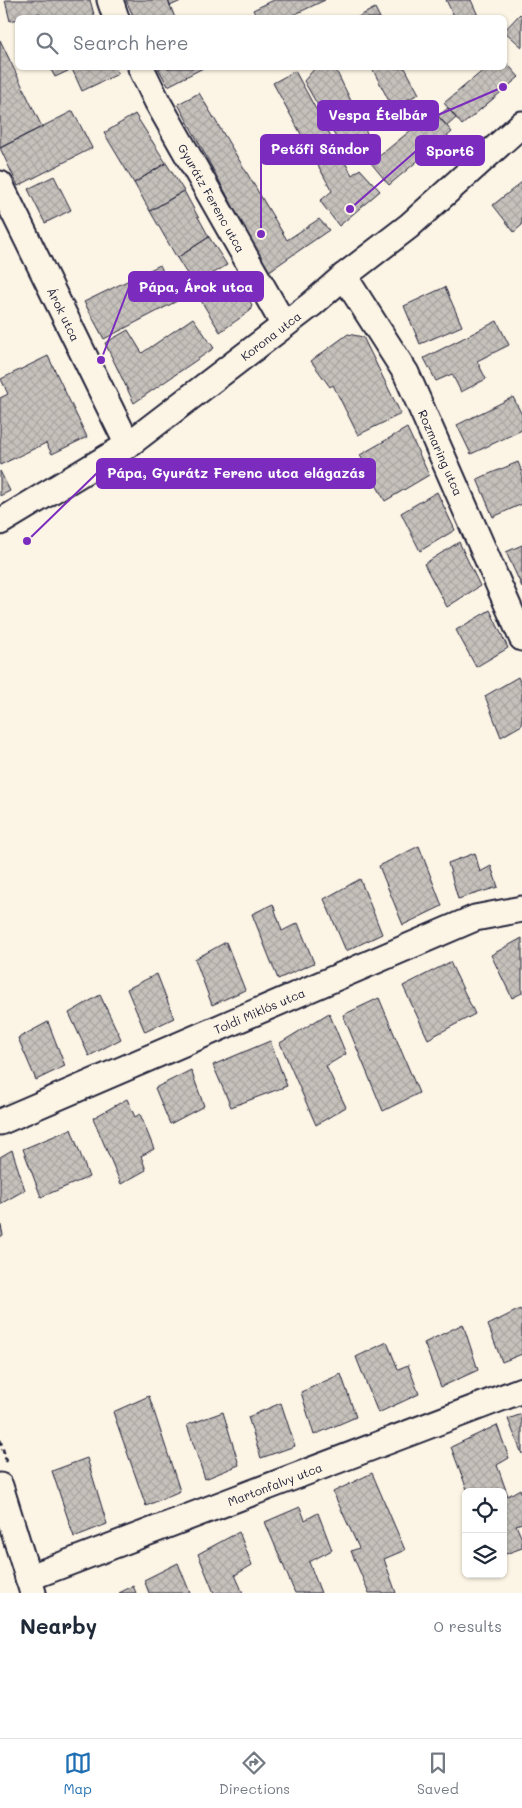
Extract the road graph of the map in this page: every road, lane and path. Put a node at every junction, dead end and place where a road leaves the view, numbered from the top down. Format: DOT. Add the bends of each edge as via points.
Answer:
graph roads {
  1 [pos="110,0"];
  2 [pos="115,15"];
  3 [pos="141,70"];
  4 [pos="522,124"];
  5 [pos="0,184"];
  6 [pos="344,276"];
  7 [pos="284,325"];
  8 [pos="128,445"];
  9 [pos="0,522"];
  10 [pos="522,638"];
  11 [pos="522,909"];
  12 [pos="0,1122"];
  13 [pos="522,1390"];
  14 [pos="0,1486"];
  15 [pos="30,1585"];
  1 -- 2 [label="street"];
  3 -- 7 [label="street, Gyurátz Ferenc utca"];
  4 -- 6 [label="street, Korona utca" via="409,226"];
  5 -- 8 [label="street, Árok utca"];
  6 -- 7 [label="street, Korona utca"];
  6 -- 10 [label="street, Rozmaring utca" via="406,373"];
  7 -- 8 [label="street, Korona utca"];
  8 -- 9 [label="street, Korona utca"];
  11 -- 12 [label="street, Toldi Miklós utca" via="475,918"];
  13 -- 15 [label="street, Martonfalvy utca"];
  14 -- 15 [label="street"];
}
